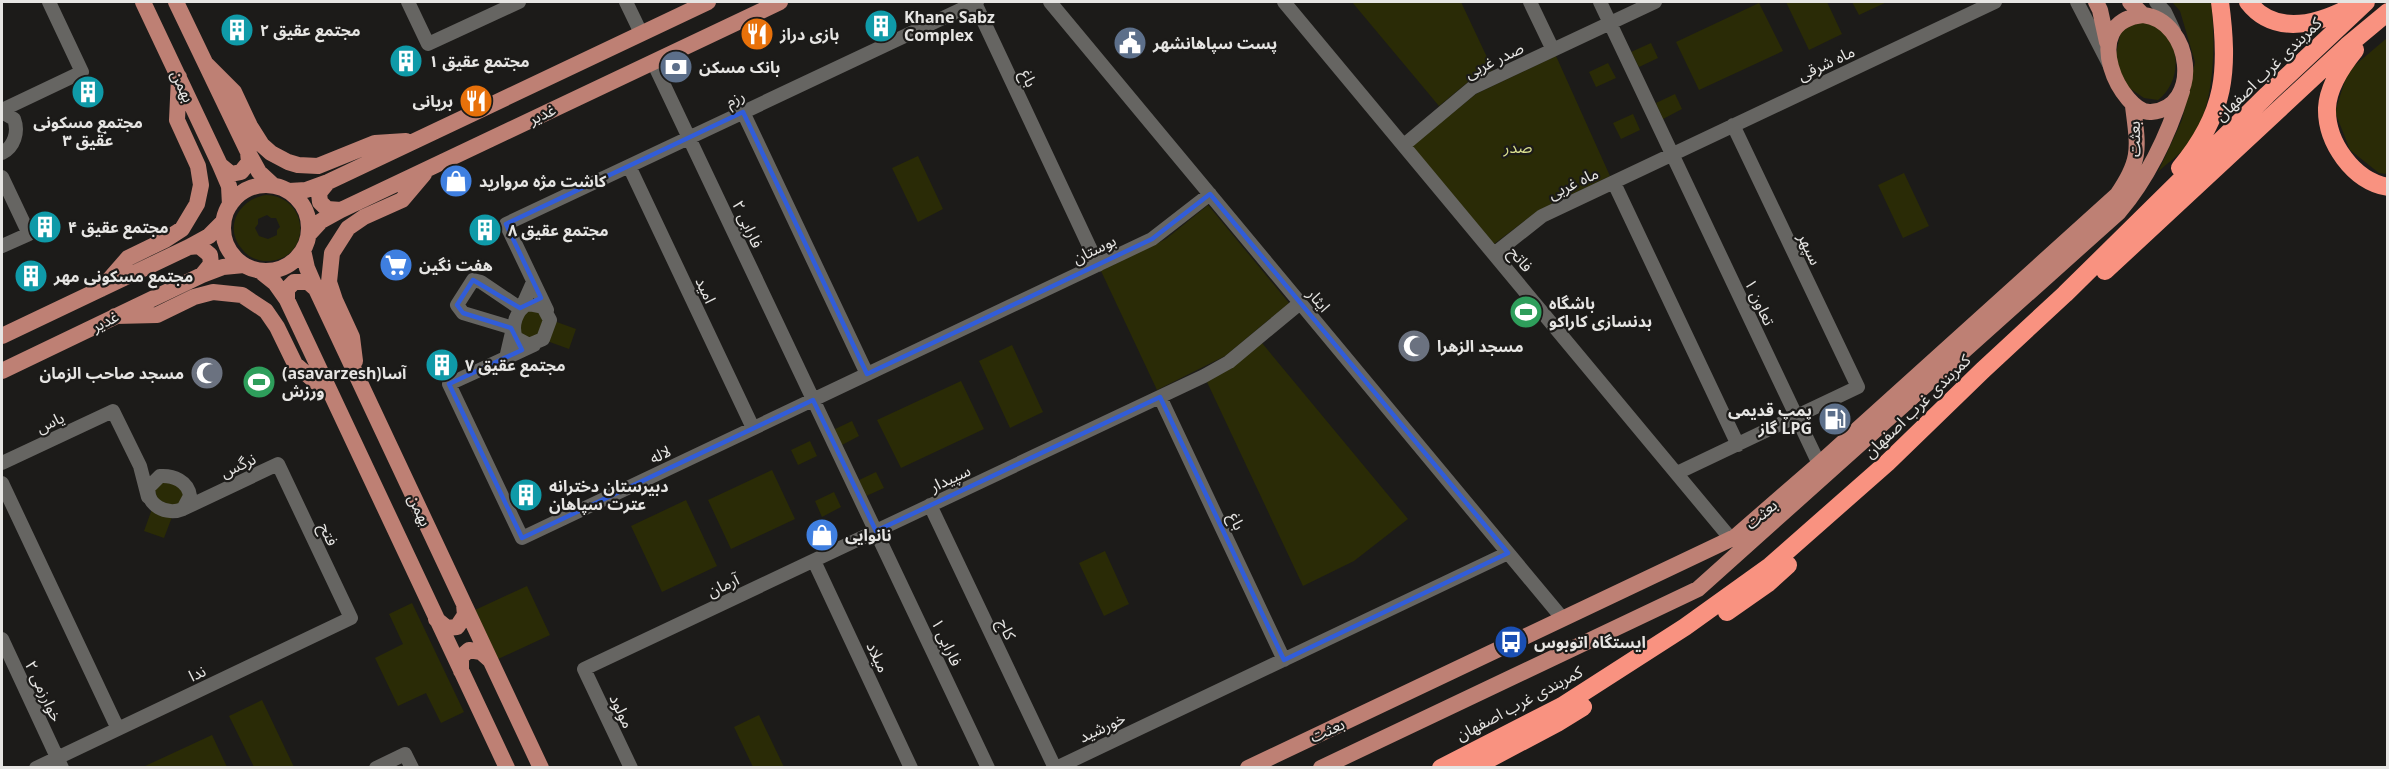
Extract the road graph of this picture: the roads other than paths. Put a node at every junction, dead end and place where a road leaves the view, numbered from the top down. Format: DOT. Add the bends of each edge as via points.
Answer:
graph roads {
  1 [pos="49,2"];
  2 [pos="143,2"];
  3 [pos="176,2"];
  4 [pos="408,2"];
  5 [pos="519,2"];
  6 [pos="626,2"];
  7 [pos="708,2"];
  8 [pos="780,2"];
  9 [pos="976,2"];
  10 [pos="1050,2"];
  11 [pos="1284,2"];
  12 [pos="1530,2"];
  13 [pos="1600,2"];
  14 [pos="1655,2"];
  15 [pos="1995,2"];
  16 [pos="2077,2"];
  17 [pos="2096,2"];
  18 [pos="2130,2"];
  19 [pos="2156,2"];
  20 [pos="2220,2"];
  21 [pos="2248,2"];
  22 [pos="2360,2"];
  23 [pos="2366,2"];
  24 [pos="2143,15"];
  25 [pos="2382,17"];
  26 [pos="1610,22"];
  27 [pos="641,33"];
  28 [pos="2176,36"];
  29 [pos="2107,42"];
  30 [pos="1553,50"];
  31 [pos="653,62"];
  32 [pos="206,64"];
  33 [pos="179,77"];
  34 [pos="2117,81"];
  35 [pos="2182,91"];
  36 [pos="24,99"];
  37 [pos="2133,106"];
  38 [pos="2,111"];
  39 [pos="743,112"];
  40 [pos="1733,125"];
  41 [pos="16,129"];
  42 [pos="689,138"];
  43 [pos="416,140"];
  44 [pos="1404,145"];
  45 [pos="6,150"];
  46 [pos="248,152"];
  47 [pos="1672,154"];
  48 [pos="220,165"];
  49 [pos="2,166"];
  50 [pos="629,166"];
  51 [pos="429,168"];
  52 [pos="2,177"];
  53 [pos="328,182"];
  54 [pos="1614,183"];
  55 [pos="2388,187"];
  56 [pos="281,188"];
  57 [pos="1210,194"];
  58 [pos="230,206"];
  59 [pos="341,210"];
  60 [pos="223,222"];
  61 [pos="2126,234"];
  62 [pos="306,242"];
  63 [pos="2,246"];
  64 [pos="189,247"];
  65 [pos="1494,254"];
  66 [pos="1098,265"];
  67 [pos="252,268"];
  68 [pos="202,275"];
  69 [pos="533,282"];
  70 [pos="101,289"];
  71 [pos="316,289"];
  72 [pos="287,300"];
  73 [pos="1300,303"];
  74 [pos="521,309"];
  75 [pos="547,310"];
  76 [pos="115,316"];
  77 [pos="513,328"];
  78 [pos="2,336"];
  79 [pos="534,345"];
  80 [pos="506,358"];
  81 [pos="2,371"];
  82 [pos="867,374"];
  83 [pos="358,377"];
  84 [pos="330,393"];
  85 [pos="1160,397"];
  86 [pos="813,400"];
  87 [pos="1796,416"];
  88 [pos="753,428"];
  89 [pos="1738,445"];
  90 [pos="2,463"];
  91 [pos="278,464"];
  92 [pos="1819,464"];
  93 [pos="140,466"];
  94 [pos="1677,473"];
  95 [pos="165,476"];
  96 [pos="2,483"];
  97 [pos="183,483"];
  98 [pos="211,496"];
  99 [pos="148,497"];
  100 [pos="930,506"];
  101 [pos="183,509"];
  102 [pos="876,531"];
  103 [pos="1731,539"];
  104 [pos="1508,553"];
  105 [pos="814,561"];
  106 [pos="464,604"];
  107 [pos="351,618"];
  108 [pos="1563,619"];
  109 [pos="436,620"];
  110 [pos="2,639"];
  111 [pos="490,660"];
  112 [pos="1284,660"];
  113 [pos="584,669"];
  114 [pos="461,671"];
  115 [pos="118,729"];
  116 [pos="60,762"];
  117 [pos="36,768"];
  118 [pos="376,768"];
  119 [pos="412,768"];
  120 [pos="507,768"];
  121 [pos="541,768"];
  122 [pos="631,768"];
  123 [pos="912,768"];
  124 [pos="988,768"];
  125 [pos="1055,768"];
  126 [pos="1248,768"];
  127 [pos="1321,768"];
  128 [pos="1441,768"];
  129 [pos="1472,768"];
  1 -- 36 [label="street" via="82,72"];
  2 -- 33 [label="main road, بهمن"];
  3 -- 32 [label="main road, بهمن"];
  4 -- 5 [label="street" via="428,44"];
  6 -- 27 [label="street"];
  7 -- 27 [label="main road, غدیر"];
  8 -- 31 [label="main road, غدیر"];
  9 -- 39 [label="street, رزم"];
  9 -- 66 [label="street, باغ"];
  10 -- 57 [label="street, ایثار"];
  11 -- 44 [label="street, فاتح"];
  12 -- 30 [label="street"];
  13 -- 26 [label="street, تعاون ۱"];
  14 -- 26 [label="street, صدر غربی"];
  15 -- 40 [label="street, ماه شرقی"];
  16 -- 34 [label="street"];
  17 -- 29 [label="main road"];
  18 -- 24 [label="main road"];
  19 -- 28 [label="street"];
  20 -- 61 [label="highway" via="2225,51 2218,105 2193,153"];
  21 -- 22 [label="highway" via="2265,17 2303,25 2324,20"];
  23 -- 61 [label="highway, کمربندی غرب اصفهان"];
  24 -- 28 [label="main road" via="2159,18"];
  24 -- 29 [label="main road" via="2120,23"];
  25 -- 55 [label="highway" via="2345,62 2327,107 2329,126 2347,163 2366,178"];
  25 -- 129 [label="highway, کمربندی غرب اصفهان" via="1767,584 1557,723"];
  26 -- 30 [label="street, صدر غربی"];
  26 -- 47 [label="street, تعاون ۱"];
  27 -- 43 [label="main road, غدیر"];
  28 -- 35 [label="main road" via="2185,75"];
  29 -- 34 [label="main road"];
  30 -- 44 [label="street, صدر غربی" via="1472,88"];
  31 -- 42 [label="street, فارابی ۲"];
  31 -- 51 [label="main road, غدیر"];
  32 -- 43 [label="main road" via="234,92 262,145 288,162 318,166 375,143"];
  32 -- 46 [label="main road, بهمن"];
  33 -- 48 [label="main road, بهمن"];
  33 -- 70 [label="main road" via="177,120 198,166 201,185 197,204 182,229 128,258"];
  34 -- 37 [label="main road"];
  35 -- 37 [label="main road" via="2172,104 2157,111 2142,111"];
  35 -- 127 [label="main road, بعثت" via="2163,144 2138,190 2119,212 1698,589"];
  36 -- 38 [label="street"];
  36 -- 41 [label="street"];
  37 -- 92 [label="main road, بعثت" via="2137,157 2132,174 2117,195"];
  38 -- 41 [label="street" via="14,119"];
  39 -- 42 [label="street, رزم"];
  39 -- 82 [label="street"];
  40 -- 47 [label="street, ماه شرقی"];
  40 -- 87 [label="street, سپهر" via="1858,387"];
  41 -- 45 [label="street"];
  42 -- 50 [label="street, رزم"];
  42 -- 86 [label="street, فارابی ۲"];
  43 -- 53 [label="main road, غدیر"];
  44 -- 65 [label="street, فاتح"];
  45 -- 49 [label="street"];
  46 -- 48 [label="main road" via="249,162 242,172 231,174"];
  46 -- 56 [label="main road, بهمن" via="259,172"];
  47 -- 54 [label="street, ماه غربی"];
  47 -- 87 [label="street, تعاون ۱"];
  48 -- 58 [label="main road, بهمن" via="229,186"];
  50 -- 69 [label="street, رزم" via="506,224"];
  50 -- 88 [label="street, امید"];
  51 -- 59 [label="main road, غدیر"];
  51 -- 83 [label="main road" via="402,200 348,228 333,253 329,282 352,337"];
  52 -- 63 [label="street" via="29,234"];
  53 -- 56 [label="main road, غدیر" via="306,190"];
  53 -- 59 [label="main road" via="319,193 320,202 327,209"];
  54 -- 65 [label="street, ماه غربی" via="1542,216"];
  54 -- 89 [label="street"];
  56 -- 58 [label="main road" via="260,185 248,189"];
  56 -- 62 [label="main road" via="298,199 305,210 309,222"];
  57 -- 66 [label="street, بوستان" via="1162,233"];
  57 -- 73 [label="street, ایثار"];
  58 -- 60 [label="main road"];
  59 -- 62 [label="main road, غدیر" via="321,221"];
  60 -- 64 [label="main road, غدیر"];
  60 -- 67 [label="main road" via="227,247 234,257"];
  61 -- 128 [label="highway, کمربندی غرب اصفهان" via="1887,463 1770,566 1685,627 1562,706"];
  62 -- 67 [label="main road" via="296,260 285,267 273,271"];
  62 -- 71 [label="main road, بهمن" via="307,268"];
  64 -- 68 [label="main road" via="199,246 210,255 211,264"];
  64 -- 70 [label="main road, غدیر"];
  65 -- 94 [label="street, فاتح"];
  66 -- 82 [label="street, بوستان"];
  67 -- 68 [label="main road, غدیر" via="224,267"];
  67 -- 72 [label="main road, بهمن" via="275,284"];
  68 -- 76 [label="main road, غدیر"];
  69 -- 74 [label="street"];
  69 -- 75 [label="street"];
  70 -- 78 [label="main road, غدیر"];
  71 -- 72 [label="main road" via="308,282 294,282 287,289"];
  71 -- 83 [label="main road, بهمن"];
  72 -- 84 [label="main road, بهمن"];
  73 -- 85 [label="street, سپیدار" via="1229,362"];
  73 -- 104 [label="street, ایثار"];
  74 -- 75 [label="street" via="534,303"];
  74 -- 77 [label="street"];
  74 -- 77 [label="street" via="473,280 457,306 463,313"];
  75 -- 79 [label="street" via="550,320 545,335"];
  76 -- 81 [label="main road, غدیر"];
  76 -- 84 [label="main road" via="157,315 213,292 242,295 266,311 295,364"];
  77 -- 79 [label="street" via="520,342"];
  77 -- 80 [label="street"];
  79 -- 80 [label="street"];
  80 -- 88 [label="street, لاله" via="449,384 522,538"];
  82 -- 86 [label="street, لاله"];
  83 -- 106 [label="main road, بهمن"];
  84 -- 109 [label="main road, بهمن"];
  85 -- 100 [label="street, سپیدار"];
  85 -- 112 [label="street, باغ"];
  86 -- 88 [label="street, لاله"];
  86 -- 102 [label="street, فارابی ۲"];
  87 -- 89 [label="street"];
  87 -- 92 [label="street, تعاون ۱"];
  89 -- 94 [label="street"];
  90 -- 93 [label="street, یاس" via="113,411"];
  91 -- 98 [label="street, نرگس"];
  91 -- 107 [label="street, فتح"];
  92 -- 103 [label="main road, بعثت"];
  93 -- 95 [label="street"];
  93 -- 99 [label="street"];
  94 -- 103 [label="street, فاتح"];
  95 -- 97 [label="street"];
  95 -- 99 [label="street" via="151,482"];
  96 -- 115 [label="street"];
  97 -- 98 [label="street"];
  97 -- 101 [label="street" via="190,496"];
  98 -- 101 [label="street, نرگس"];
  99 -- 101 [label="street" via="154,505 168,511"];
  100 -- 102 [label="street, سپیدار"];
  100 -- 125 [label="street, کاج"];
  102 -- 105 [label="street, آرمان"];
  102 -- 124 [label="street, فارابی ۱"];
  103 -- 108 [label="main road, بعثت"];
  104 -- 108 [label="street, ایثار"];
  104 -- 112 [label="street, خورشید"];
  105 -- 113 [label="street, آرمان"];
  105 -- 123 [label="street, میلاد"];
  106 -- 109 [label="main road" via="465,615 457,627 447,628"];
  106 -- 111 [label="main road, بهمن"];
  107 -- 115 [label="street, ندا"];
  108 -- 126 [label="main road, بعثت"];
  109 -- 114 [label="main road, بهمن"];
  110 -- 116 [label="street, خوارزمی ۲"];
  111 -- 114 [label="main road" via="481,652 469,651 461,657"];
  111 -- 121 [label="main road, بهمن"];
  112 -- 125 [label="street, خورشید"];
  113 -- 122 [label="street, مولود"];
  114 -- 120 [label="main road, بهمن"];
  115 -- 116 [label="street, ندا"];
  116 -- 117 [label="street, ندا"];
  118 -- 119 [label="street" via="405,754"];
}
